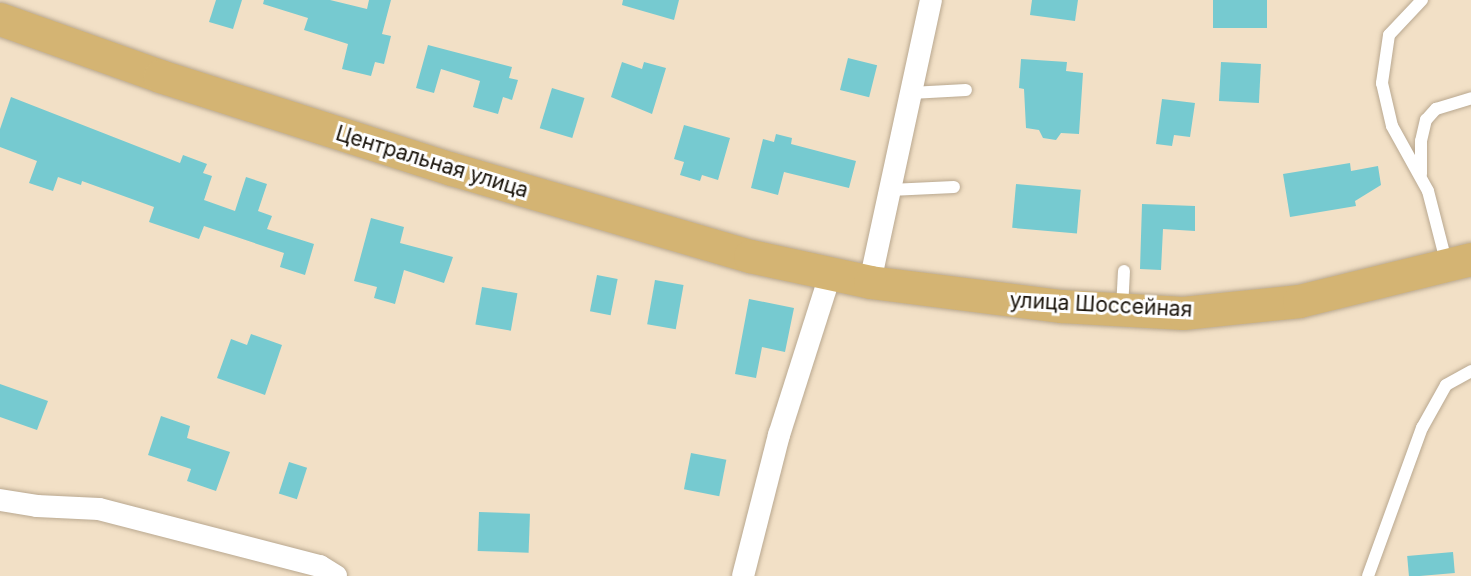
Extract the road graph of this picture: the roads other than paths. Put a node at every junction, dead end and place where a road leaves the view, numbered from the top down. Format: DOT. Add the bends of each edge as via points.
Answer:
graph roads {
  1 [pos="931,0"];
  2 [pos="1422,0"];
  3 [pos="0,18"];
  4 [pos="966,90"];
  5 [pos="911,93"];
  6 [pos="1471,98"];
  7 [pos="1421,175"];
  8 [pos="954,187"];
  9 [pos="890,190"];
  10 [pos="1459,263"];
  11 [pos="1124,271"];
  12 [pos="831,272"];
  13 [pos="870,282"];
  14 [pos="1122,310"];
  15 [pos="1471,371"];
  16 [pos="0,500"];
  17 [pos="336,576"];
  18 [pos="743,576"];
  19 [pos="1368,576"];
  1 -- 5 [label="street"];
  2 -- 7 [label="lane" via="1389,35 1382,68 1384,98 1392,126"];
  3 -- 12 [label="main road, Центральная улица" via="160,76 452,169 750,256"];
  4 -- 5 [label="lane"];
  5 -- 9 [label="street"];
  6 -- 7 [label="lane" via="1436,109 1426,120 1420,151"];
  7 -- 10 [label="lane"];
  8 -- 9 [label="lane"];
  9 -- 13 [label="street"];
  10 -- 14 [label="main road, улица Шоссейная" via="1299,301 1183,313"];
  11 -- 14 [label="lane"];
  12 -- 13 [label="main road, Центральная улица"];
  12 -- 18 [label="street" via="779,435"];
  13 -- 14 [label="main road, улица Шоссейная"];
  15 -- 19 [label="lane" via="1446,385 1422,428"];
  16 -- 17 [label="street" via="99,509 320,566"];
}
